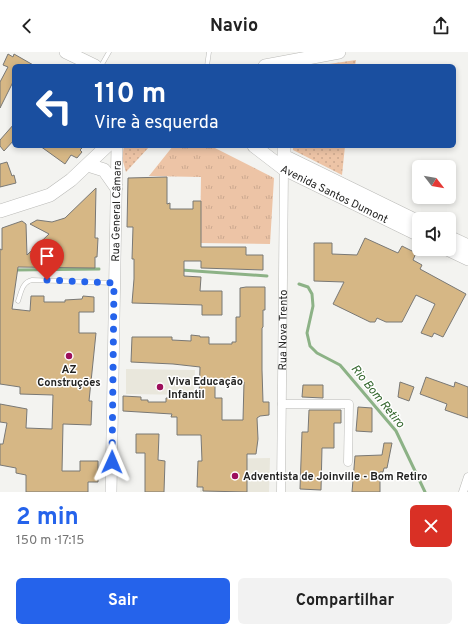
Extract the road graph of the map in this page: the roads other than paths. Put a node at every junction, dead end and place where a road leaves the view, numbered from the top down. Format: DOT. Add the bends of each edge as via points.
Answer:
graph roads {
  1 [pos="109,52"];
  2 [pos="209,52"];
  3 [pos="339,52"];
  4 [pos="70,53"];
  5 [pos="285,60"];
  6 [pos="91,64"];
  7 [pos="102,64"];
  8 [pos="207,64"];
  9 [pos="272,64"];
  10 [pos="105,148"];
  11 [pos="116,148"];
  12 [pos="261,148"];
  13 [pos="272,148"];
  14 [pos="282,154"];
  15 [pos="88,165"];
  16 [pos="116,187"];
  17 [pos="0,212"];
  18 [pos="412,219"];
  19 [pos="412,231"];
  20 [pos="456,240"];
  21 [pos="468,246"];
  22 [pos="456,253"];
  23 [pos="468,259"];
  24 [pos="114,283"];
  25 [pos="18,302"];
  26 [pos="282,404"];
  27 [pos="348,462"];
  28 [pos="468,477"];
  29 [pos="111,492"];
  30 [pos="281,492"];
  31 [pos="463,492"];
  1 -- 7 [label="lane"];
  2 -- 8 [label="lane"];
  3 -- 5 [label="main road"];
  4 -- 6 [label="main road"];
  5 -- 9 [label="main road"];
  10 -- 15 [label="main road"];
  11 -- 16 [label="main road, Rua General Câmara"];
  12 -- 14 [label="main road, Avenida Santos Dumont"];
  13 -- 14 [label="main road"];
  14 -- 18 [label="main road, Avenida Santos Dumont"];
  14 -- 19 [label="main road, Avenida Santos Dumont"];
  14 -- 26 [label="street, Rua Nova Trento"];
  15 -- 16 [label="main road" via="104,170"];
  15 -- 17 [label="main road" via="50,195"];
  16 -- 24 [label="main road, Rua General Câmara"];
  20 -- 21 [label="main road"];
  22 -- 23 [label="main road"];
  24 -- 25 [label="lane" via="32,280 24,285"];
  24 -- 29 [label="main road, Rua General Câmara"];
  26 -- 27 [label="street" via="348,404"];
  26 -- 30 [label="street, Rua Nova Trento"];
  28 -- 31 [label="street"];
}
